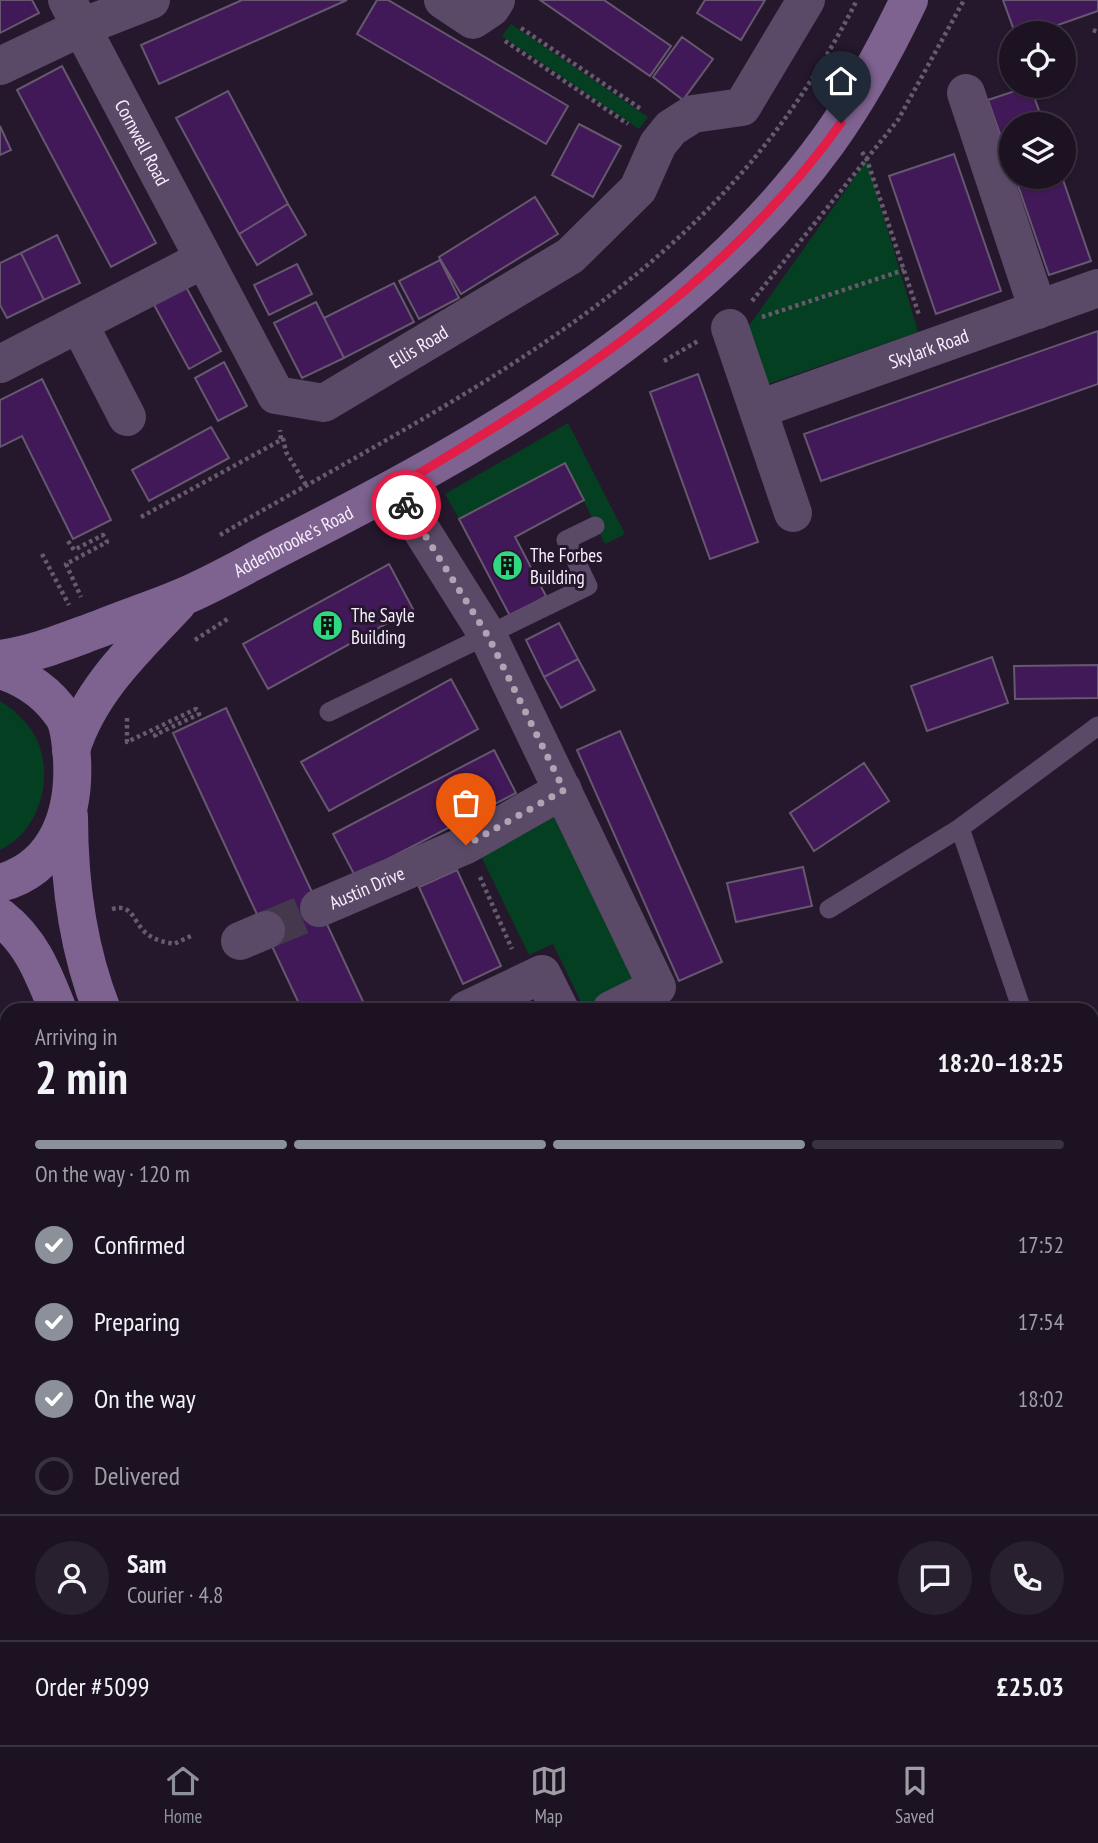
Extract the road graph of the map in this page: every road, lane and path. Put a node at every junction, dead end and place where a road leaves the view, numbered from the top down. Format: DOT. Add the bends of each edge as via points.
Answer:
graph roads {
  1 [pos="151,0"];
  2 [pos="806,0"];
  3 [pos="909,0"];
  4 [pos="964,0"];
  5 [pos="476,7"];
  6 [pos="74,14"];
  7 [pos="0,66"];
  8 [pos="966,93"];
  9 [pos="665,136"];
  10 [pos="867,160"];
  11 [pos="204,258"];
  12 [pos="904,270"];
  13 [pos="1098,288"];
  14 [pos="1038,310"];
  15 [pos="79,324"];
  16 [pos="730,328"];
  17 [pos="931,349"];
  18 [pos="0,365"];
  19 [pos="656,366"];
  20 [pos="276,395"];
  21 [pos="759,409"];
  22 [pos="127,417"];
  23 [pos="306,485"];
  24 [pos="395,488"];
  25 [pos="793,513"];
  26 [pos="141,517"];
  27 [pos="595,526"];
  28 [pos="68,541"];
  29 [pos="42,554"];
  30 [pos="183,597"];
  31 [pos="82,599"];
  32 [pos="69,606"];
  33 [pos="237,613"];
  34 [pos="488,636"];
  35 [pos="194,641"];
  36 [pos="0,659"];
  37 [pos="0,670"];
  38 [pos="329,712"];
  39 [pos="117,724"];
  40 [pos="1098,726"];
  41 [pos="157,739"];
  42 [pos="71,750"];
  43 [pos="564,790"];
  44 [pos="69,811"];
  45 [pos="960,828"];
  46 [pos="466,845"];
  47 [pos="0,883"];
  48 [pos="107,898"];
  49 [pos="319,908"];
  50 [pos="829,909"];
  51 [pos="108,910"];
  52 [pos="0,917"];
  53 [pos="111,922"];
  54 [pos="191,936"];
  55 [pos="526,982"];
  56 [pos="55,1003"];
  57 [pos="100,1003"];
  58 [pos="481,1003"];
  59 [pos="556,1003"];
  60 [pos="625,1003"];
  61 [pos="1020,1003"];
  1 -- 6 [label="street"];
  2 -- 9 [label="street" via="742,107 693,114"];
  3 -- 24 [label="street, Addenbrooke's Road" via="825,144 712,269 631,336 525,410"];
  4 -- 10 [label="path" via="898,120"];
  5 -- 9 [label="path"];
  5 -- 9 [label="path"];
  6 -- 7 [label="street"];
  6 -- 11 [label="street, Cornwell Road"];
  8 -- 14 [label="street"];
  9 -- 20 [label="street, Ellis Road" via="638,189 570,256 324,403"];
  10 -- 12 [label="path"];
  10 -- 16 [label="path"];
  11 -- 15 [label="street"];
  11 -- 20 [label="street"];
  12 -- 16 [label="path"];
  12 -- 17 [label="path"];
  13 -- 14 [label="street, Skylark Road"];
  14 -- 17 [label="street, Skylark Road"];
  15 -- 18 [label="street"];
  15 -- 22 [label="street"];
  16 -- 19 [label="path" via="688,345"];
  16 -- 21 [label="street"];
  17 -- 21 [label="street, Skylark Road"];
  20 -- 23 [label="path" via="286,452"];
  20 -- 26 [label="path" via="281,440"];
  21 -- 25 [label="street"];
  24 -- 30 [label="street, Addenbrooke's Road"];
  24 -- 34 [label="street"];
  27 -- 34 [label="lane" via="566,540 588,586"];
  28 -- 31 [label="path" via="74,550 103,535 107,542 66,564"];
  29 -- 32 [label="path"];
  30 -- 36 [label="street, Addenbrooke's Road" via="35,654"];
  30 -- 42 [label="street, Addenbrooke's Road" via="114,671 79,725"];
  33 -- 35 [label="path"];
  34 -- 38 [label="lane"];
  34 -- 43 [label="street"];
  37 -- 42 [label="street" via="19,676 45,694 65,719"];
  39 -- 41 [label="path" via="127,707 127,742 196,709 199,714 155,735"];
  40 -- 45 [label="lane"];
  42 -- 44 [label="street"];
  43 -- 46 [label="street, Austin Drive"];
  43 -- 60 [label="street" via="657,987"];
  44 -- 47 [label="street" via="59,839 42,861 17,879"];
  44 -- 57 [label="street" via="69,873 78,930"];
  45 -- 50 [label="lane"];
  45 -- 61 [label="lane"];
  46 -- 49 [label="street, Austin Drive"];
  46 -- 55 [label="path"];
  48 -- 51 [label="path"];
  51 -- 53 [label="path"];
  51 -- 54 [label="path" via="129,909 145,932 157,940 174,944"];
  52 -- 56 [label="street" via="26,941"];
  55 -- 58 [label="street"];
  55 -- 59 [label="street" via="542,974"];
}
